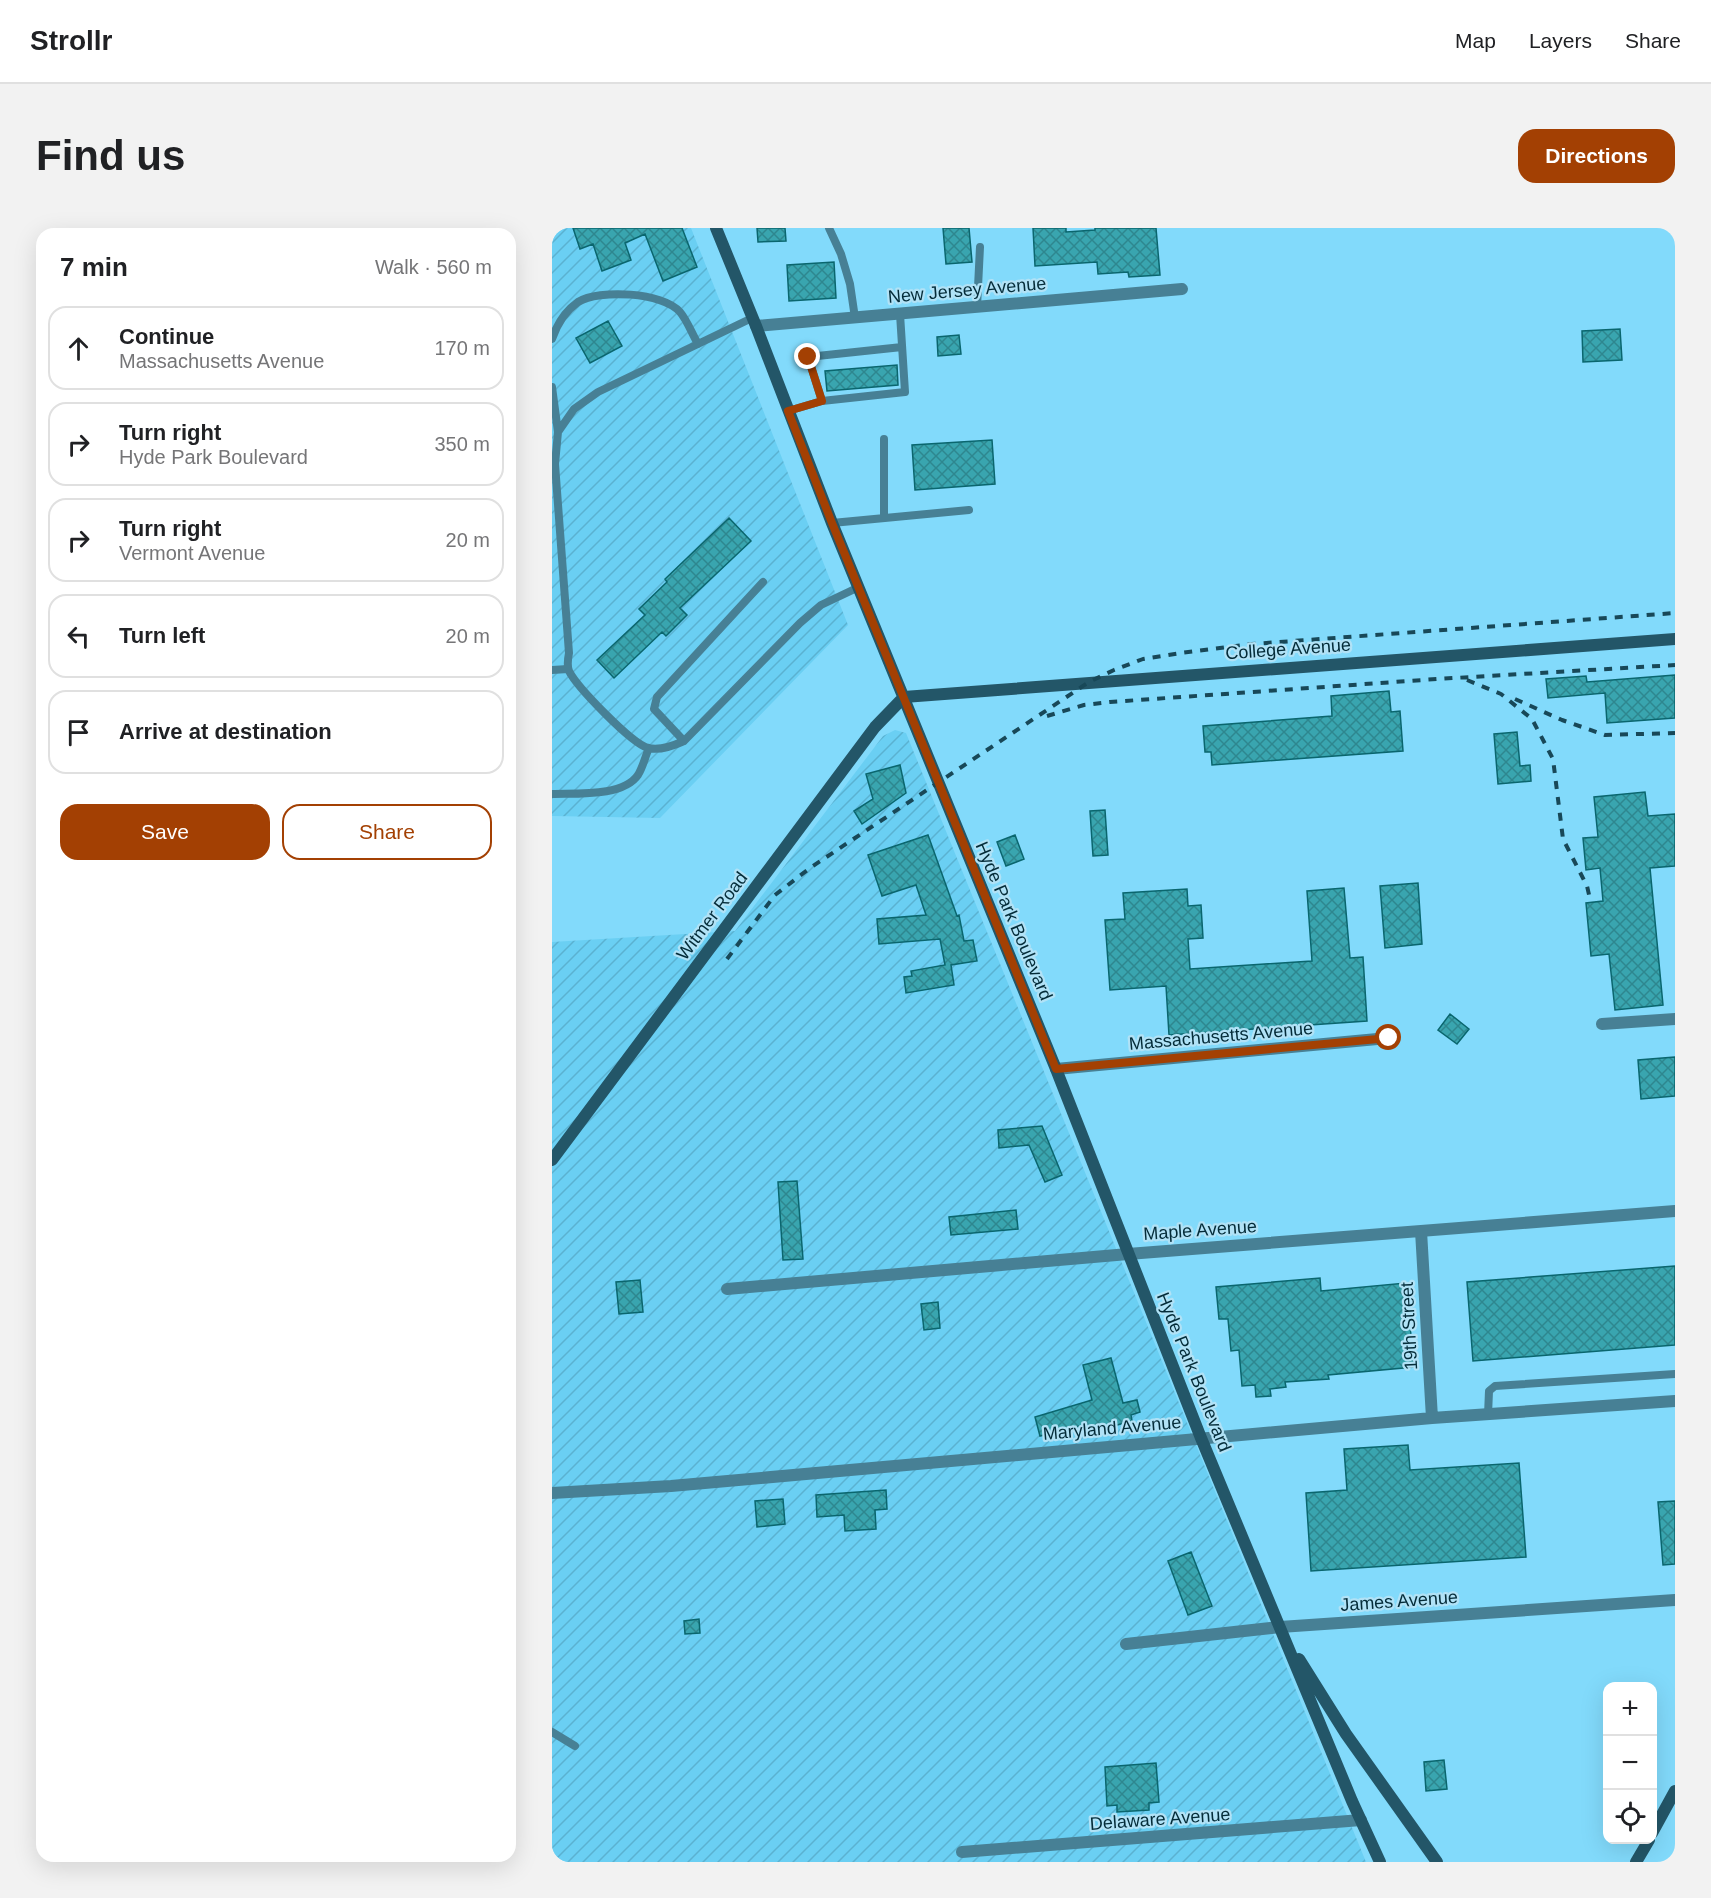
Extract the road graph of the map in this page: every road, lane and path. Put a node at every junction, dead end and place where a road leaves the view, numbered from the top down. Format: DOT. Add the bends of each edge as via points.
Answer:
graph roads {
  1 [pos="716,228"];
  2 [pos="829,228"];
  3 [pos="980,247"];
  4 [pos="1182,289"];
  5 [pos="977,307"];
  6 [pos="900,314"];
  7 [pos="855,318"];
  8 [pos="754,322"];
  9 [pos="552,339"];
  10 [pos="698,344"];
  11 [pos="902,347"];
  12 [pos="552,387"];
  13 [pos="822,401"];
  14 [pos="788,411"];
  15 [pos="558,432"];
  16 [pos="884,439"];
  17 [pos="969,510"];
  18 [pos="884,518"];
  19 [pos="832,523"];
  20 [pos="763,582"];
  21 [pos="859,587"];
  22 [pos="1675,639"];
  23 [pos="567,669"];
  24 [pos="552,670"];
  25 [pos="904,697"];
  26 [pos="684,741"];
  27 [pos="649,748"];
  28 [pos="552,794"];
  29 [pos="1675,1019"];
  30 [pos="1602,1023"];
  31 [pos="1389,1038"];
  32 [pos="1056,1069"];
  33 [pos="552,1160"];
  34 [pos="1675,1211"];
  35 [pos="1421,1231"];
  36 [pos="1128,1254"];
  37 [pos="727,1289"];
  38 [pos="1675,1374"];
  39 [pos="1675,1401"];
  40 [pos="1488,1414"];
  41 [pos="1432,1419"];
  42 [pos="1201,1438"];
  43 [pos="552,1493"];
  44 [pos="1675,1600"];
  45 [pos="1280,1628"];
  46 [pos="1126,1644"];
  47 [pos="552,1732"];
  48 [pos="575,1746"];
  49 [pos="1675,1791"];
  50 [pos="1361,1820"];
  51 [pos="1657,1825"];
  52 [pos="1646,1844"];
  53 [pos="962,1852"];
  54 [pos="1380,1862"];
  55 [pos="1437,1862"];
  56 [pos="1636,1862"];
  1 -- 8 [label="main road, Hyde Park Boulevard"];
  2 -- 7 [label="lane" via="850,284"];
  3 -- 5 [label="lane"];
  4 -- 5 [label="street, New Jersey Avenue"];
  5 -- 6 [label="street, New Jersey Avenue"];
  6 -- 7 [label="street, New Jersey Avenue"];
  6 -- 11 [label="lane"];
  7 -- 8 [label="street, New Jersey Avenue"];
  8 -- 10 [label="lane"];
  8 -- 14 [label="main road, Hyde Park Boulevard"];
  9 -- 10 [label="lane" via="558,323 580,301 594,296 633,294 652,297 679,311"];
  10 -- 15 [label="lane" via="597,392 574,409"];
  11 -- 13 [label="lane" via="905,392"];
  11 -- 13 [label="lane" via="808,357"];
  12 -- 15 [label="lane"];
  13 -- 14 [label="lane"];
  14 -- 19 [label="main road, Hyde Park Boulevard"];
  15 -- 23 [label="lane" via="555,464"];
  16 -- 18 [label="lane"];
  17 -- 18 [label="lane"];
  18 -- 19 [label="lane"];
  19 -- 21 [label="main road, Hyde Park Boulevard"];
  20 -- 26 [label="lane" via="657,697 654,709"];
  21 -- 25 [label="main road, Hyde Park Boulevard"];
  21 -- 26 [label="lane" via="821,605 800,623"];
  22 -- 25 [label="main road, College Avenue"];
  23 -- 24 [label="lane"];
  23 -- 27 [label="lane" via="631,738"];
  25 -- 32 [label="main road, Hyde Park Boulevard"];
  25 -- 33 [label="main road, Witmer Road" via="875,727"];
  26 -- 27 [label="lane" via="669,748"];
  27 -- 28 [label="lane" via="638,776 625,787"];
  29 -- 30 [label="street"];
  31 -- 32 [label="street, Massachusetts Avenue"];
  32 -- 36 [label="main road, Hyde Park Boulevard"];
  34 -- 35 [label="street, Maple Avenue"];
  35 -- 36 [label="street, Maple Avenue"];
  35 -- 41 [label="street, 19th Street"];
  36 -- 37 [label="street, Maple Avenue"];
  36 -- 42 [label="main road, Hyde Park Boulevard"];
  38 -- 40 [label="lane" via="1495,1386 1489,1391"];
  39 -- 40 [label="street, Maryland Avenue"];
  40 -- 41 [label="street, Maryland Avenue"];
  41 -- 42 [label="street, Maryland Avenue"];
  42 -- 43 [label="street, Maryland Avenue"];
  42 -- 45 [label="main road, Hyde Park Boulevard"];
  44 -- 45 [label="street, James Avenue"];
  45 -- 46 [label="street, James Avenue"];
  45 -- 50 [label="main road, Hyde Park Boulevard"];
  45 -- 55 [label="main road, Hyde Park Boulevard" via="1346,1734"];
  47 -- 48 [label="lane"];
  49 -- 51 [label="main road"];
  50 -- 53 [label="street, Delaware Avenue"];
  50 -- 54 [label="main road, Hyde Park Boulevard"];
  52 -- 56 [label="main road"];
}
